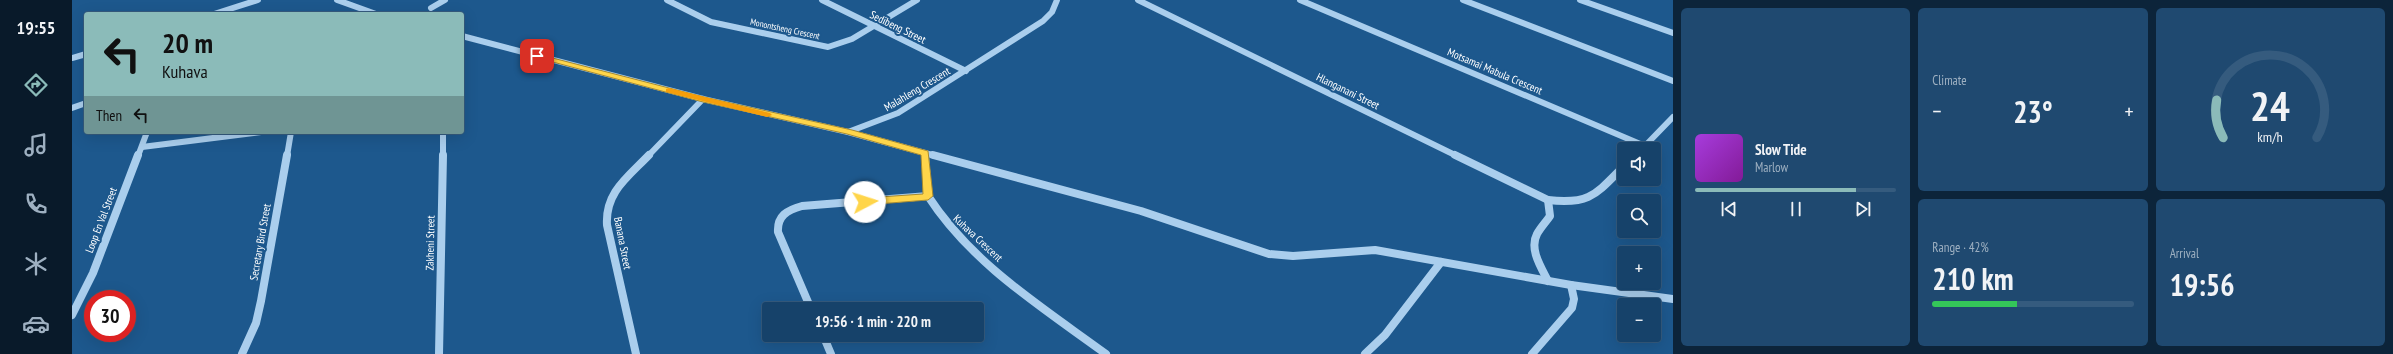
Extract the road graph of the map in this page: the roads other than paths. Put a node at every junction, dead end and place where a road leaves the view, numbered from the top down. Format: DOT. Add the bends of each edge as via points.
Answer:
graph roads {
  1 [pos="258,0"];
  2 [pos="337,0"];
  3 [pos="445,0"];
  4 [pos="667,0"];
  5 [pos="822,0"];
  6 [pos="917,0"];
  7 [pos="1057,0"];
  8 [pos="1138,0"];
  9 [pos="1300,0"];
  10 [pos="1463,0"];
  11 [pos="1580,0"];
  12 [pos="431,8"];
  13 [pos="220,12"];
  14 [pos="370,12"];
  15 [pos="874,26"];
  16 [pos="1673,33"];
  17 [pos="464,37"];
  18 [pos="84,54"];
  19 [pos="73,56"];
  20 [pos="966,71"];
  21 [pos="1673,81"];
  22 [pos="703,99"];
  23 [pos="84,104"];
  24 [pos="72,108"];
  25 [pos="1673,117"];
  26 [pos="848,132"];
  27 [pos="146,134"];
  28 [pos="244,134"];
  29 [pos="291,134"];
  30 [pos="443,134"];
  31 [pos="1632,142"];
  32 [pos="1649,142"];
  33 [pos="142,146"];
  34 [pos="925,153"];
  35 [pos="1617,173"];
  36 [pos="928,196"];
  37 [pos="1548,200"];
  38 [pos="1441,262"];
  39 [pos="1548,281"];
  40 [pos="1571,285"];
  41 [pos="1673,298"];
  42 [pos="808,302"];
  43 [pos="72,315"];
  44 [pos="826,342"];
  45 [pos="242,354"];
  46 [pos="440,354"];
  47 [pos="636,354"];
  48 [pos="831,354"];
  49 [pos="1106,354"];
  50 [pos="1365,354"];
  51 [pos="1532,354"];
  1 -- 13 [label="street"];
  2 -- 14 [label="street"];
  3 -- 12 [label="street"];
  4 -- 15 [label="street, Monontsheng Crescent" via="711,22 821,46 834,46 845,42"];
  5 -- 15 [label="street, Sedibeng Street"];
  6 -- 15 [label="street, Monontsheng Crescent"];
  7 -- 20 [label="street, Malahleng Crescent" via="1052,12 1043,21"];
  8 -- 37 [label="street, Hlanganani Street"];
  9 -- 31 [label="street, Motsamai Mabula Crescent"];
  10 -- 21 [label="street"];
  11 -- 16 [label="street"];
  15 -- 20 [label="street, Sedibeng Street"];
  17 -- 22 [label="street"];
  18 -- 19 [label="street"];
  20 -- 26 [label="street, Malahleng Crescent" via="898,113"];
  22 -- 26 [label="street"];
  22 -- 47 [label="street, Banana Street" via="617,188 606,210 607,225"];
  23 -- 24 [label="street"];
  25 -- 32 [label="street, Motsamai Mabula Crescent"];
  26 -- 34 [label="street"];
  27 -- 33 [label="street, Loop En Val Street"];
  28 -- 33 [label="street"];
  29 -- 45 [label="street, Secretary Bird Street" via="262,301 256,323"];
  30 -- 46 [label="street, Zakheni Street"];
  33 -- 43 [label="street, Loop En Val Street" via="93,273"];
  34 -- 36 [label="street"];
  34 -- 38 [label="street" via="1141,211 1270,254 1293,256 1375,250"];
  35 -- 37 [label="street" via="1590,198 1582,202"];
  36 -- 42 [label="street" via="802,206 782,215 777,226 778,232"];
  36 -- 49 [label="street, Kuhava Crescent" via="949,228 976,254"];
  37 -- 39 [label="street" via="1550,216 1538,232 1534,243"];
  38 -- 39 [label="street"];
  38 -- 50 [label="street" via="1385,335"];
  39 -- 40 [label="street"];
  40 -- 41 [label="street"];
  40 -- 51 [label="street" via="1574,299 1572,308"];
  44 -- 48 [label="street"];
}
